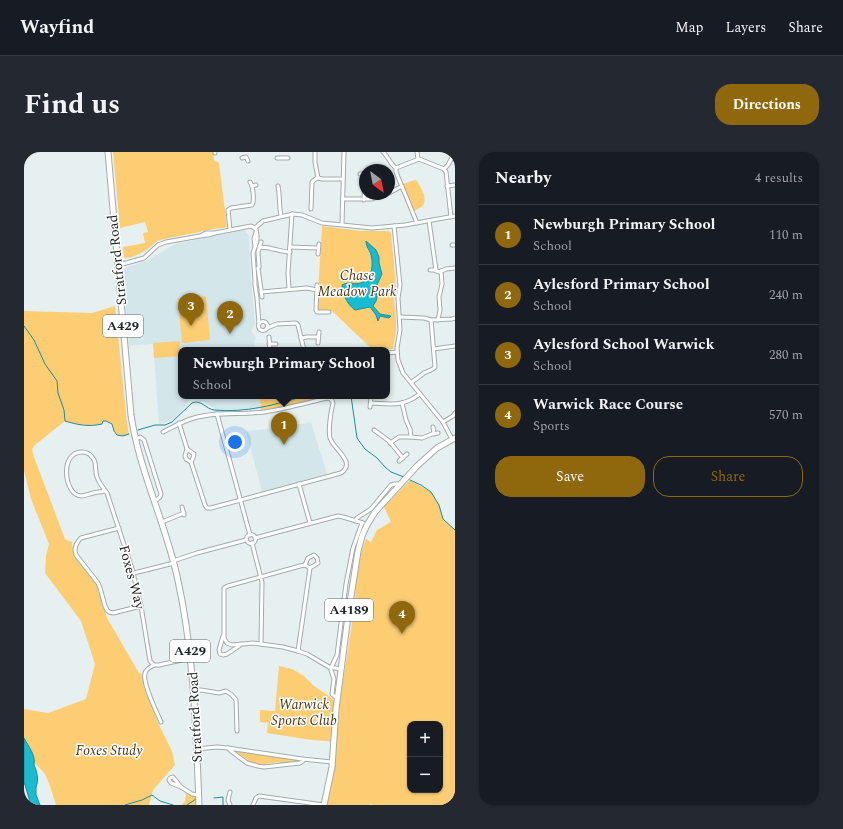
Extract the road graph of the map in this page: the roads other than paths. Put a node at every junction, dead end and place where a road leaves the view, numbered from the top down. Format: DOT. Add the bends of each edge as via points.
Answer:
graph roads {
  1 [pos="108,152"];
  2 [pos="245,152"];
  3 [pos="284,152"];
  4 [pos="315,152"];
  5 [pos="344,152"];
  6 [pos="383,152"];
  7 [pos="417,152"];
  8 [pos="455,152"];
  9 [pos="242,158"];
  10 [pos="277,158"];
  11 [pos="284,158"];
  12 [pos="288,158"];
  13 [pos="418,159"];
  14 [pos="396,168"];
  15 [pos="444,169"];
  16 [pos="318,177"];
  17 [pos="343,179"];
  18 [pos="250,182"];
  19 [pos="256,184"];
  20 [pos="455,185"];
  21 [pos="252,186"];
  22 [pos="278,186"];
  23 [pos="402,186"];
  24 [pos="447,186"];
  25 [pos="395,190"];
  26 [pos="284,192"];
  27 [pos="279,193"];
  28 [pos="343,199"];
  29 [pos="359,200"];
  30 [pos="312,209"];
  31 [pos="292,214"];
  32 [pos="281,216"];
  33 [pos="453,216"];
  34 [pos="429,221"];
  35 [pos="417,223"];
  36 [pos="342,224"];
  37 [pos="394,226"];
  38 [pos="255,229"];
  39 [pos="230,230"];
  40 [pos="261,242"];
  41 [pos="319,244"];
  42 [pos="259,247"];
  43 [pos="290,247"];
  44 [pos="318,248"];
  45 [pos="290,252"];
  46 [pos="318,254"];
  47 [pos="119,265"];
  48 [pos="455,268"];
  49 [pos="430,270"];
  50 [pos="436,270"];
  51 [pos="441,271"];
  52 [pos="317,285"];
  53 [pos="289,289"];
  54 [pos="317,290"];
  55 [pos="261,292"];
  56 [pos="262,297"];
  57 [pos="258,312"];
  58 [pos="329,312"];
  59 [pos="400,317"];
  60 [pos="455,318"];
  61 [pos="431,320"];
  62 [pos="438,320"];
  63 [pos="266,322"];
  64 [pos="259,324"];
  65 [pos="277,324"];
  66 [pos="267,328"];
  67 [pos="319,332"];
  68 [pos="268,337"];
  69 [pos="318,337"];
  70 [pos="301,338"];
  71 [pos="318,342"];
  72 [pos="269,344"];
  73 [pos="276,344"];
  74 [pos="455,346"];
  75 [pos="270,347"];
  76 [pos="303,347"];
  77 [pos="434,349"];
  78 [pos="397,352"];
  79 [pos="390,353"];
  80 [pos="412,382"];
  81 [pos="420,394"];
  82 [pos="322,399"];
  83 [pos="331,399"];
  84 [pos="371,399"];
  85 [pos="371,403"];
  86 [pos="402,403"];
  87 [pos="370,407"];
  88 [pos="455,413"];
  89 [pos="217,414"];
  90 [pos="444,422"];
  91 [pos="179,423"];
  92 [pos="433,427"];
  93 [pos="381,428"];
  94 [pos="374,430"];
  95 [pos="163,432"];
  96 [pos="377,432"];
  97 [pos="438,433"];
  98 [pos="434,434"];
  99 [pos="411,436"];
  100 [pos="454,438"];
  101 [pos="136,439"];
  102 [pos="390,443"];
  103 [pos="187,449"];
  104 [pos="408,454"];
  105 [pos="403,458"];
  106 [pos="399,461"];
  107 [pos="191,462"];
  108 [pos="299,484"];
  109 [pos="400,484"];
  110 [pos="105,491"];
  111 [pos="240,500"];
  112 [pos="155,501"];
  113 [pos="182,506"];
  114 [pos="355,521"];
  115 [pos="162,522"];
  116 [pos="310,523"];
  117 [pos="364,524"];
  118 [pos="119,528"];
  119 [pos="250,535"];
  120 [pos="255,538"];
  121 [pos="246,540"];
  122 [pos="252,543"];
  123 [pos="174,562"];
  124 [pos="306,565"];
  125 [pos="310,568"];
  126 [pos="134,573"];
  127 [pos="261,577"];
  128 [pos="141,606"];
  129 [pos="223,632"];
  130 [pos="240,644"];
  131 [pos="261,644"];
  132 [pos="298,651"];
  133 [pos="191,658"];
  134 [pos="154,665"];
  135 [pos="331,668"];
  136 [pos="341,669"];
  137 [pos="194,691"];
  138 [pos="338,697"];
  139 [pos="165,718"];
  140 [pos="238,731"];
  141 [pos="197,748"];
  142 [pos="228,748"];
  143 [pos="303,759"];
  144 [pos="332,762"];
  145 [pos="181,787"];
  146 [pos="223,794"];
  147 [pos="198,795"];
  148 [pos="286,800"];
  149 [pos="199,805"];
  150 [pos="230,805"];
  151 [pos="253,805"];
  152 [pos="285,805"];
  153 [pos="324,805"];
  1 -- 47 [label="main road, Stratford Road / A429"];
  2 -- 9 [label="street" via="247,159"];
  3 -- 11 [label="street"];
  4 -- 16 [label="street"];
  5 -- 17 [label="street"];
  6 -- 14 [label="street"];
  7 -- 13 [label="street"];
  8 -- 15 [label="street"];
  10 -- 11 [label="street"];
  11 -- 12 [label="street"];
  13 -- 14 [label="street"];
  13 -- 15 [label="street"];
  14 -- 23 [label="street"];
  15 -- 24 [label="street"];
  16 -- 17 [label="street"];
  16 -- 30 [label="street" via="312,183"];
  17 -- 28 [label="street"];
  18 -- 21 [label="street"];
  19 -- 21 [label="street"];
  20 -- 24 [label="street"];
  21 -- 39 [label="street" via="252,205 228,210"];
  22 -- 27 [label="street"];
  23 -- 25 [label="street"];
  23 -- 35 [label="street"];
  24 -- 33 [label="street"];
  26 -- 27 [label="street"];
  27 -- 32 [label="street"];
  28 -- 29 [label="street"];
  28 -- 36 [label="street"];
  31 -- 32 [label="street"];
  31 -- 36 [label="street" via="322,223"];
  31 -- 43 [label="street"];
  32 -- 38 [label="street" via="263,221"];
  33 -- 34 [label="street"];
  34 -- 35 [label="street"];
  34 -- 50 [label="street"];
  35 -- 37 [label="street"];
  36 -- 37 [label="street" via="367,227"];
  37 -- 59 [label="street" via="400,283"];
  38 -- 39 [label="street" via="249,226"];
  38 -- 57 [label="street" via="257,239 253,253"];
  39 -- 47 [label="street" via="161,243 144,258"];
  40 -- 42 [label="street"];
  41 -- 44 [label="street"];
  42 -- 45 [label="street"];
  42 -- 55 [label="street"];
  43 -- 44 [label="street"];
  43 -- 45 [label="street"];
  44 -- 46 [label="street"];
  45 -- 53 [label="street"];
  47 -- 101 [label="main road, Stratford Road / A429" via="130,405"];
  48 -- 51 [label="street"];
  49 -- 50 [label="street"];
  50 -- 51 [label="street"];
  51 -- 62 [label="street"];
  52 -- 54 [label="street"];
  53 -- 54 [label="street"];
  53 -- 55 [label="street"];
  54 -- 58 [label="street" via="317,312"];
  55 -- 56 [label="street"];
  57 -- 63 [label="street"];
  57 -- 64 [label="street"];
  59 -- 61 [label="street"];
  59 -- 78 [label="street"];
  60 -- 62 [label="street"];
  61 -- 62 [label="street"];
  61 -- 77 [label="street"];
  63 -- 64 [label="street"];
  63 -- 65 [label="street"];
  63 -- 66 [label="street"];
  64 -- 66 [label="street" via="261,330"];
  65 -- 66 [label="street"];
  65 -- 70 [label="street" via="296,323"];
  67 -- 69 [label="street"];
  68 -- 72 [label="street"];
  69 -- 70 [label="street"];
  69 -- 71 [label="street"];
  70 -- 76 [label="street"];
  72 -- 73 [label="street"];
  72 -- 75 [label="street"];
  74 -- 77 [label="street"];
  77 -- 80 [label="street" via="435,368"];
  78 -- 79 [label="street"];
  78 -- 80 [label="street" via="402,370"];
  80 -- 81 [label="street"];
  81 -- 86 [label="street"];
  81 -- 90 [label="street"];
  82 -- 89 [label="street" via="264,412"];
  83 -- 108 [label="street" via="333,403 330,438 346,462 346,468 341,472"];
  84 -- 85 [label="street"];
  85 -- 86 [label="street"];
  85 -- 87 [label="street"];
  86 -- 99 [label="street"];
  88 -- 90 [label="street"];
  89 -- 91 [label="street"];
  89 -- 111 [label="street"];
  90 -- 100 [label="street"];
  91 -- 95 [label="street"];
  91 -- 103 [label="street"];
  92 -- 98 [label="street"];
  93 -- 96 [label="street"];
  94 -- 96 [label="street"];
  96 -- 102 [label="street"];
  97 -- 98 [label="street"];
  98 -- 99 [label="street" via="422,438"];
  99 -- 102 [label="street" via="398,438"];
  100 -- 109 [label="main road, A4189" via="430,453"];
  101 -- 112 [label="main road, Stratford Road / A429"];
  101 -- 112 [label="street, Stratford Road" via="140,437 144,440 161,494"];
  102 -- 105 [label="street"];
  103 -- 107 [label="street" via="185,456"];
  103 -- 107 [label="street" via="194,454"];
  104 -- 105 [label="street"];
  105 -- 106 [label="street"];
  107 -- 111 [label="street" via="206,507"];
  108 -- 111 [label="street"];
  108 -- 116 [label="street"];
  109 -- 114 [label="street" via="391,485 371,509"];
  109 -- 117 [label="main road, A4189"];
  110 -- 110 [label="street, Foxes Way" via="82,496 74,493 67,472 71,456 80,452 93,457 97,477"];
  110 -- 118 [label="street, Foxes Way"];
  111 -- 119 [label="street"];
  112 -- 115 [label="main road, Stratford Road / A429"];
  113 -- 115 [label="street" via="184,514"];
  114 -- 116 [label="street" via="338,516"];
  114 -- 117 [label="street"];
  115 -- 123 [label="main road, Stratford Road / A429"];
  116 -- 120 [label="street"];
  117 -- 135 [label="street" via="353,548 337,655"];
  117 -- 136 [label="main road, A4189"];
  118 -- 126 [label="street, Foxes Way"];
  118 -- 128 [label="street" via="81,538 76,545 76,555 98,583 108,611 113,613"];
  119 -- 120 [label="street"];
  119 -- 121 [label="street"];
  120 -- 122 [label="street"];
  121 -- 122 [label="street"];
  121 -- 123 [label="street"];
  122 -- 127 [label="street"];
  123 -- 126 [label="street"];
  123 -- 133 [label="main road, Stratford Road / A429"];
  124 -- 125 [label="street"];
  124 -- 125 [label="street" via="309,557 316,556 318,563"];
  124 -- 127 [label="street"];
  125 -- 132 [label="street"];
  126 -- 128 [label="street, Foxes Way"];
  127 -- 129 [label="street" via="224,588"];
  127 -- 131 [label="street"];
  128 -- 134 [label="street, Foxes Way" via="150,661"];
  129 -- 130 [label="street" via="227,642 232,645"];
  129 -- 130 [label="street" via="220,654 227,654"];
  130 -- 131 [label="street"];
  131 -- 132 [label="street"];
  132 -- 135 [label="street"];
  133 -- 134 [label="street"];
  133 -- 137 [label="main road, Stratford Road / A429"];
  134 -- 139 [label="street" via="147,669 144,675 161,721"];
  135 -- 136 [label="street"];
  135 -- 138 [label="street" via="334,678 332,694"];
  136 -- 138 [label="main road, A4189"];
  137 -- 140 [label="street" via="231,693 236,700 235,721"];
  137 -- 141 [label="main road, Stratford Road / A429"];
  138 -- 144 [label="main road, A4189"];
  141 -- 142 [label="street"];
  141 -- 147 [label="main road, Stratford Road / A429"];
  142 -- 143 [label="street"];
  142 -- 143 [label="street" via="247,763 264,767 300,763"];
  143 -- 144 [label="street"];
  144 -- 153 [label="main road, A4189"];
  145 -- 147 [label="street"];
  146 -- 150 [label="street" via="229,794"];
  147 -- 149 [label="main road, A429"];
  148 -- 151 [label="street" via="259,796"];
  148 -- 152 [label="street"];
  148 -- 153 [label="street"];
}
